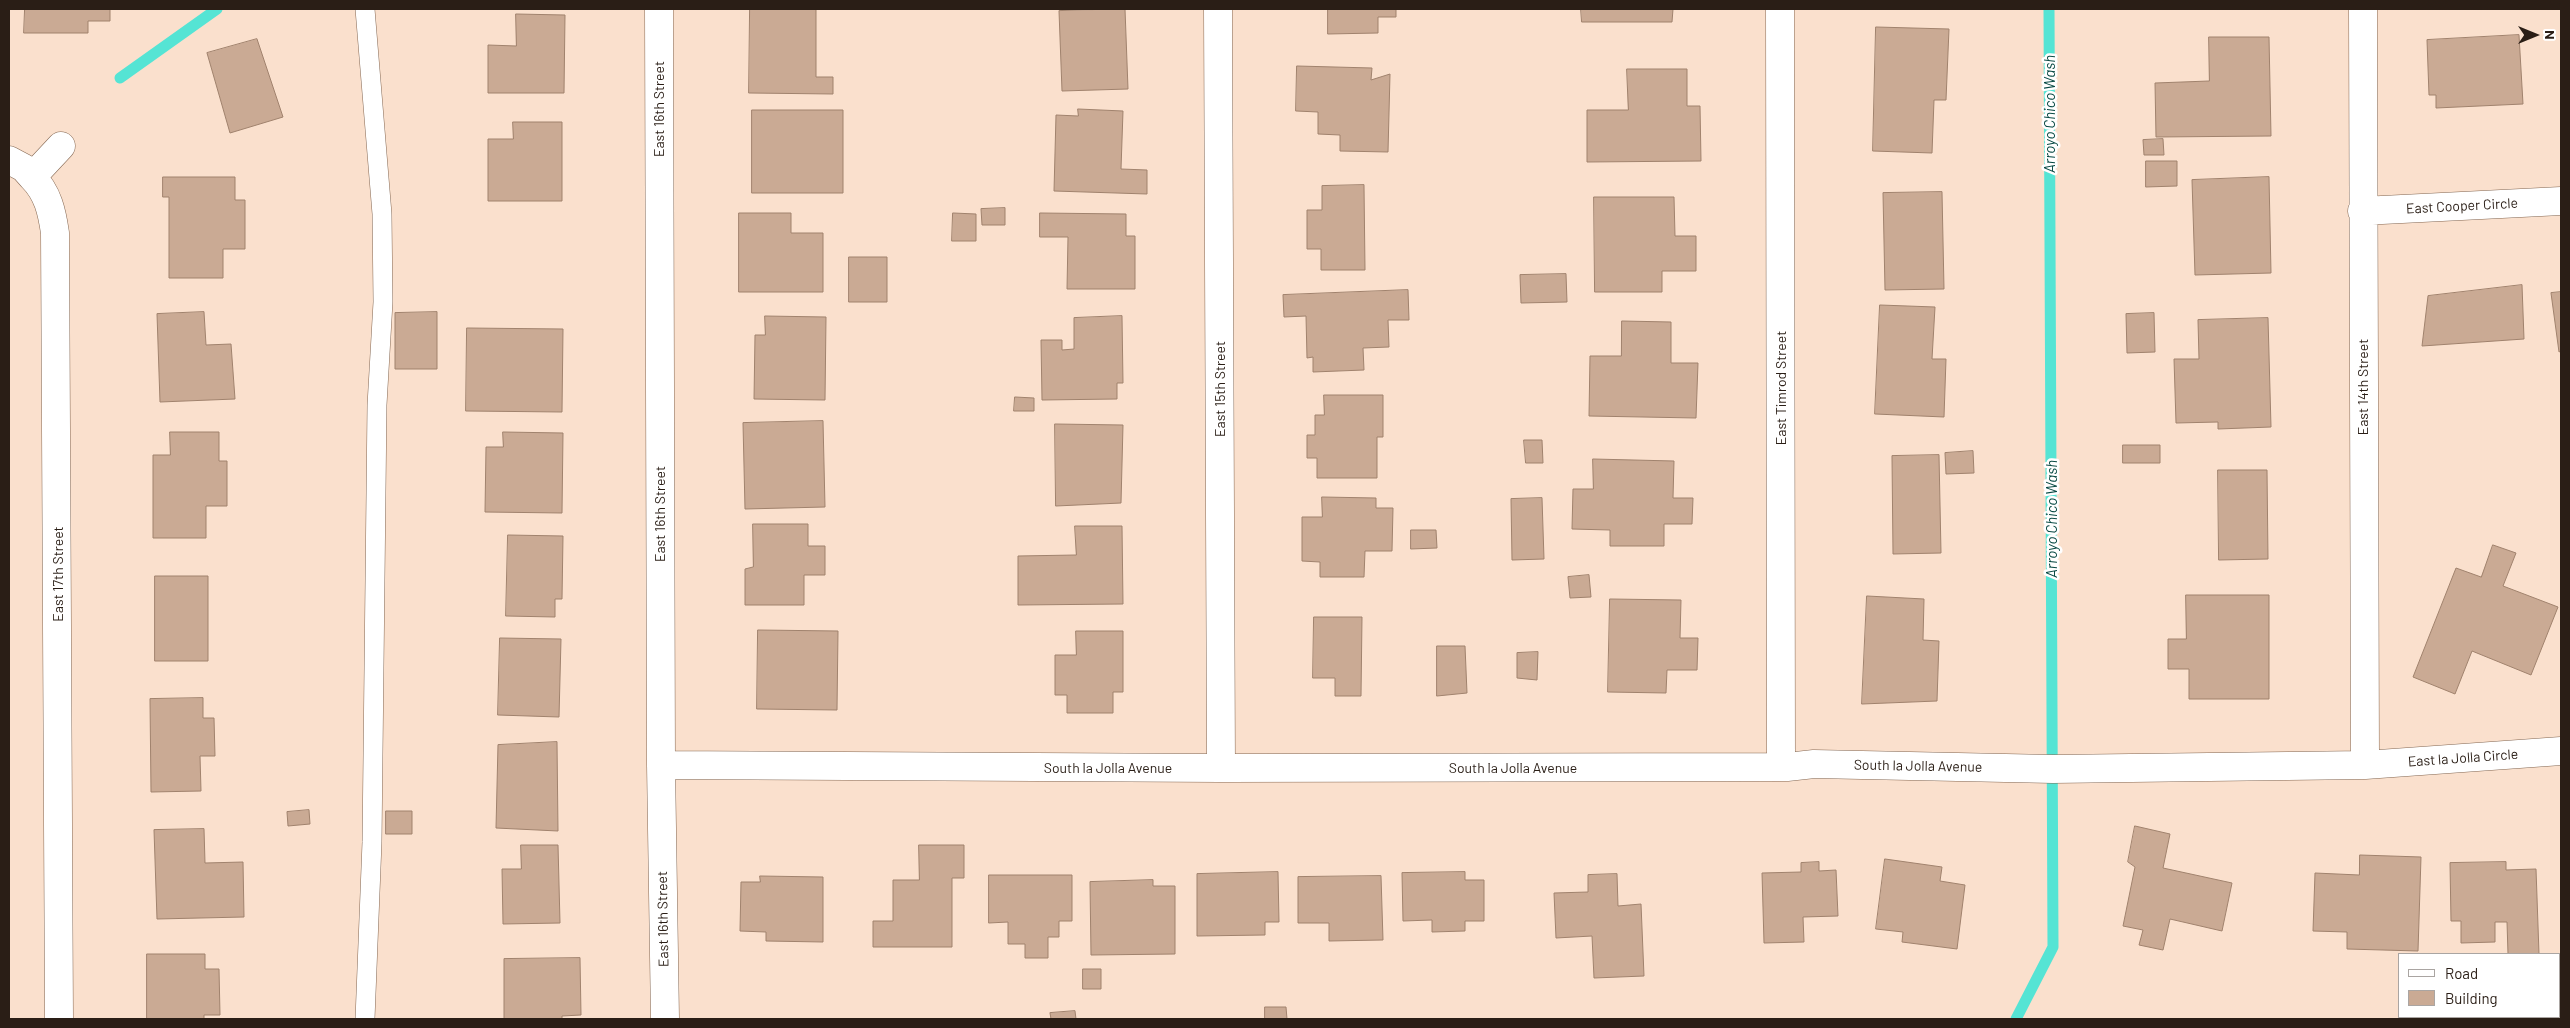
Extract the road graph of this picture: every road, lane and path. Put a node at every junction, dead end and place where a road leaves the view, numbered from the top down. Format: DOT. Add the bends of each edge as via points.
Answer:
graph roads {
  1 [pos="365,9"];
  2 [pos="659,9"];
  3 [pos="1218,9"];
  4 [pos="1780,9"];
  5 [pos="2363,9"];
  6 [pos="61,146"];
  7 [pos="9,160"];
  8 [pos="32,177"];
  9 [pos="2561,201"];
  10 [pos="2362,211"];
  11 [pos="2561,750"];
  12 [pos="661,765"];
  13 [pos="2365,765"];
  14 [pos="1781,767"];
  15 [pos="1221,768"];
  16 [pos="59,1019"];
  17 [pos="365,1019"];
  18 [pos="665,1019"];
  1 -- 17 [label="lane" via="382,214 383,302 377,414 372,842"];
  2 -- 12 [label="street, East 16th Street"];
  3 -- 15 [label="street, East 15th Street"];
  4 -- 14 [label="street, East Timrod Street"];
  5 -- 10 [label="street, East 14th Street"];
  6 -- 8 [label="street"];
  7 -- 8 [label="street, East 17th Street"];
  8 -- 16 [label="street, East 17th Street" via="47,198 55,233"];
  9 -- 10 [label="street, East Cooper Circle"];
  10 -- 13 [label="street, East 14th Street"];
  11 -- 13 [label="street, East la Jolla Circle"];
  12 -- 15 [label="street, South la Jolla Avenue"];
  12 -- 18 [label="street, East 16th Street"];
  13 -- 14 [label="street, South la Jolla Avenue" via="2053,770 1814,764"];
  14 -- 15 [label="street, South la Jolla Avenue"];
}
